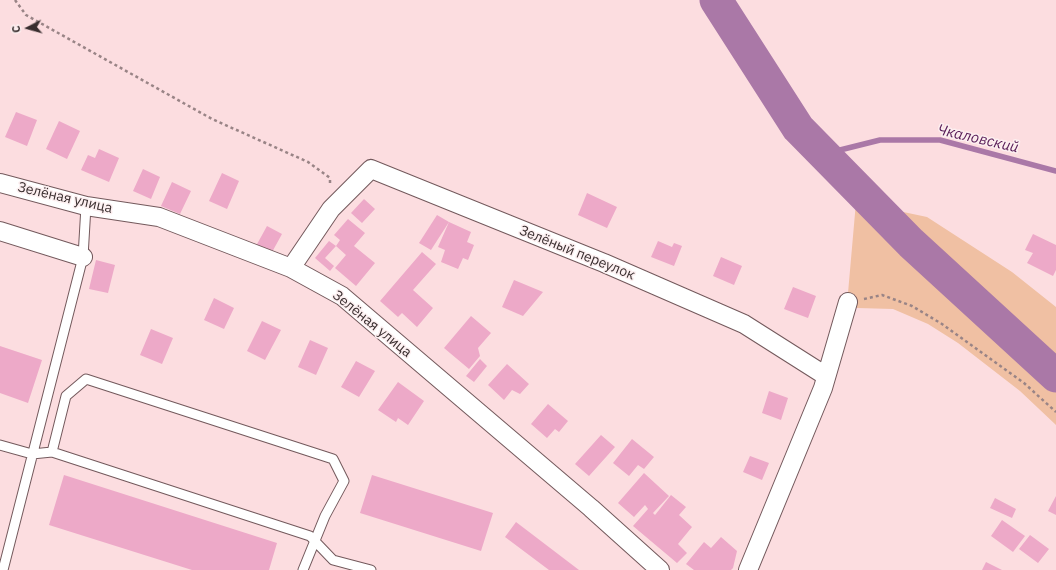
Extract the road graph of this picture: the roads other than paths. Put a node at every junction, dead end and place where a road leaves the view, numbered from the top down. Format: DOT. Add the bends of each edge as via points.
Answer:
graph roads {
  1 [pos="0,183"];
  2 [pos="86,206"];
  3 [pos="0,231"];
  4 [pos="83,257"];
  5 [pos="291,268"];
  6 [pos="848,302"];
  7 [pos="826,376"];
  8 [pos="0,445"];
  9 [pos="52,452"];
  10 [pos="32,454"];
  11 [pos="315,541"];
  12 [pos="4,570"];
  13 [pos="303,570"];
  14 [pos="371,570"];
  15 [pos="660,570"];
  16 [pos="748,570"];
  1 -- 2 [label="street, Зелёная улица"];
  2 -- 4 [label="lane"];
  2 -- 5 [label="street, Зелёная улица" via="159,217"];
  3 -- 4 [label="street"];
  4 -- 10 [label="lane"];
  5 -- 7 [label="street, Зелёный переулок" via="330,209 371,169 604,263 744,324"];
  5 -- 15 [label="street, Зелёная улица" via="342,296"];
  6 -- 7 [label="street"];
  7 -- 16 [label="street"];
  8 -- 10 [label="lane"];
  9 -- 10 [label="lane"];
  9 -- 11 [label="lane" via="310,536"];
  9 -- 11 [label="lane" via="66,396 86,379 333,459 344,481"];
  10 -- 12 [label="lane"];
  11 -- 13 [label="lane"];
  11 -- 14 [label="lane" via="333,560"];
}
